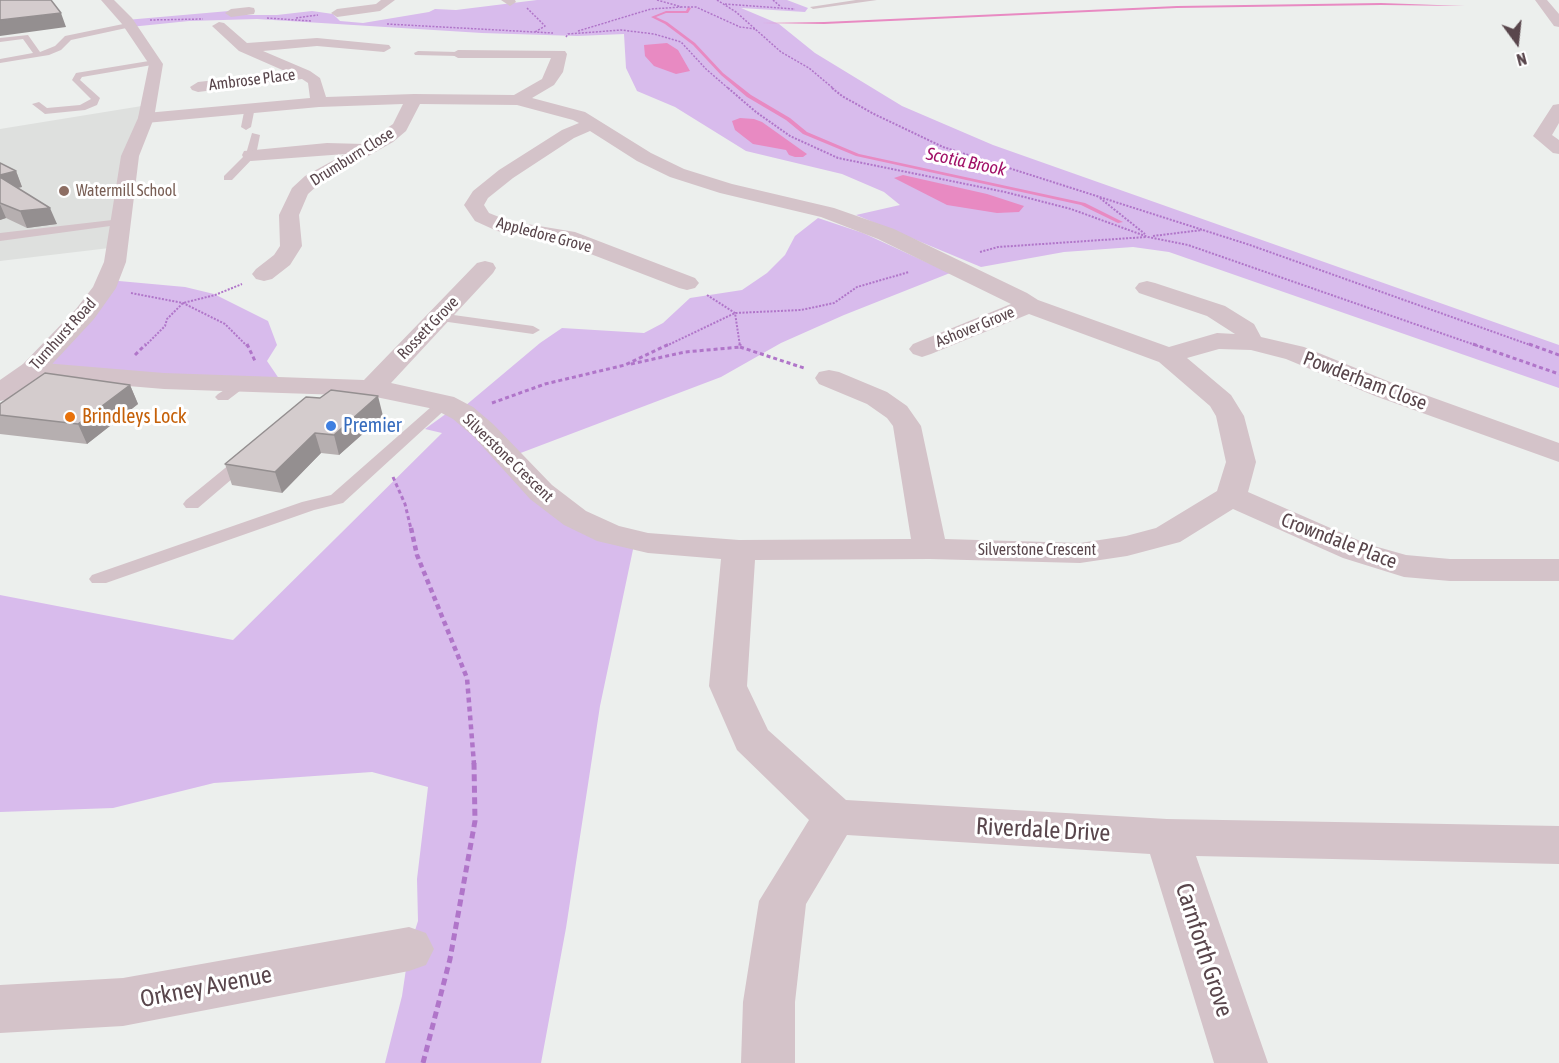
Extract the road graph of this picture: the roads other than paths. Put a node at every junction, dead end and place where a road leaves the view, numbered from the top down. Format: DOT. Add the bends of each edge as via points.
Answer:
graph roads {
  1 [pos="107,0"];
  2 [pos="389,0"];
  3 [pos="874,0"];
  4 [pos="1541,0"];
  5 [pos="813,7"];
  6 [pos="247,8"];
  7 [pos="231,13"];
  8 [pos="337,13"];
  9 [pos="127,23"];
  10 [pos="1559,23"];
  11 [pos="243,28"];
  12 [pos="563,35"];
  13 [pos="0,40"];
  14 [pos="432,47"];
  15 [pos="244,48"];
  16 [pos="384,48"];
  17 [pos="418,53"];
  18 [pos="458,54"];
  19 [pos="560,54"];
  20 [pos="39,55"];
  21 [pos="0,61"];
  22 [pos="155,62"];
  23 [pos="305,74"];
  24 [pos="198,87"];
  25 [pos="414,99"];
  26 [pos="517,100"];
  27 [pos="319,102"];
  28 [pos="36,104"];
  29 [pos="1559,109"];
  30 [pos="146,118"];
  31 [pos="591,124"];
  32 [pos="255,135"];
  33 [pos="369,149"];
  34 [pos="1559,149"];
  35 [pos="251,155"];
  36 [pos="228,178"];
  37 [pos="122,222"];
  38 [pos="0,237"];
  39 [pos="259,267"];
  40 [pos="485,268"];
  41 [pos="687,283"];
  42 [pos="1147,288"];
  43 [pos="1029,305"];
  44 [pos="439,317"];
  45 [pos="533,330"];
  46 [pos="1251,342"];
  47 [pos="922,349"];
  48 [pos="1168,356"];
  49 [pos="32,370"];
  50 [pos="830,378"];
  51 [pos="371,388"];
  52 [pos="0,393"];
  53 [pos="454,408"];
  54 [pos="261,446"];
  55 [pos="1559,453"];
  56 [pos="1231,496"];
  57 [pos="192,504"];
  58 [pos="930,549"];
  59 [pos="739,550"];
  60 [pos="1559,570"];
  61 [pos="99,579"];
  62 [pos="835,817"];
  63 [pos="1167,837"];
  64 [pos="1559,845"];
  65 [pos="410,949"];
  66 [pos="0,1009"];
  67 [pos="768,1063"];
  68 [pos="1241,1063"];
  1 -- 9 [label="street"];
  2 -- 8 [label="street" via="380,7"];
  3 -- 5 [label="lane"];
  4 -- 10 [label="street"];
  6 -- 7 [label="street"];
  9 -- 20 [label="lane" via="68,38 54,50"];
  9 -- 22 [label="street"];
  11 -- 15 [label="street" via="220,28"];
  12 -- 19 [label="street"];
  13 -- 20 [label="lane" via="25,38"];
  14 -- 18 [label="lane"];
  15 -- 16 [label="street" via="317,42"];
  15 -- 23 [label="street"];
  17 -- 18 [label="lane"];
  18 -- 19 [label="street"];
  19 -- 26 [label="street" via="549,82"];
  20 -- 21 [label="lane"];
  22 -- 28 [label="lane" via="79,75 76,80 96,98 88,106 45,111"];
  22 -- 30 [label="street, Turnhurst Road"];
  23 -- 24 [label="street, Ambrose Place"];
  23 -- 27 [label="street" via="315,81"];
  25 -- 26 [label="street"];
  25 -- 27 [label="street"];
  25 -- 33 [label="street, Drumburn Close" via="400,127"];
  26 -- 31 [label="street" via="570,113"];
  27 -- 30 [label="street" via="248,117"];
  29 -- 34 [label="street" via="1542,136"];
  30 -- 37 [label="street, Turnhurst Road" via="130,156"];
  31 -- 41 [label="street, Appledore Grove" via="568,134 506,174 480,195 474,205 482,217 504,227 567,237"];
  31 -- 43 [label="street" via="677,173 827,212 886,234"];
  32 -- 35 [label="lane"];
  33 -- 35 [label="street" via="327,147"];
  33 -- 39 [label="street, Drumburn Close" via="312,180 299,192 288,215 291,246 282,260"];
  35 -- 36 [label="lane"];
  37 -- 38 [label="lane"];
  37 -- 49 [label="street, Turnhurst Road" via="115,262 104,288"];
  40 -- 44 [label="street, Rossett Grove"];
  42 -- 46 [label="street" via="1216,311 1245,329"];
  43 -- 47 [label="street, Ashover Grove"];
  43 -- 48 [label="street"];
  44 -- 45 [label="lane"];
  44 -- 51 [label="street, Rossett Grove"];
  46 -- 48 [label="street, Powderham Close" via="1217,341"];
  46 -- 55 [label="street, Powderham Close" via="1295,353"];
  48 -- 56 [label="street" via="1221,401 1230,416 1241,462"];
  49 -- 51 [label="street, Silverstone Crescent" via="232,391 268,385 322,394"];
  49 -- 52 [label="street, Turnhurst Road"];
  50 -- 58 [label="street" via="877,398 897,412 907,426"];
  51 -- 53 [label="street, Silverstone Crescent"];
  53 -- 59 [label="street, Silverstone Crescent" via="483,430 541,492 591,526 648,543"];
  53 -- 61 [label="lane" via="337,500 309,506"];
  54 -- 57 [label="lane"];
  56 -- 58 [label="street, Silverstone Crescent" via="1168,535 1127,546 1080,553"];
  56 -- 60 [label="street, Crowndale Place" via="1355,551 1404,566"];
  58 -- 59 [label="street, Silverstone Crescent"];
  59 -- 62 [label="street" via="728,686 752,739"];
  62 -- 63 [label="street, Riverdale Drive"];
  62 -- 67 [label="street" via="783,900 769,1002"];
  63 -- 64 [label="street, Riverdale Drive"];
  63 -- 68 [label="street, Carnforth Grove"];
  65 -- 66 [label="street, Orkney Avenue" via="123,1002"];
}
